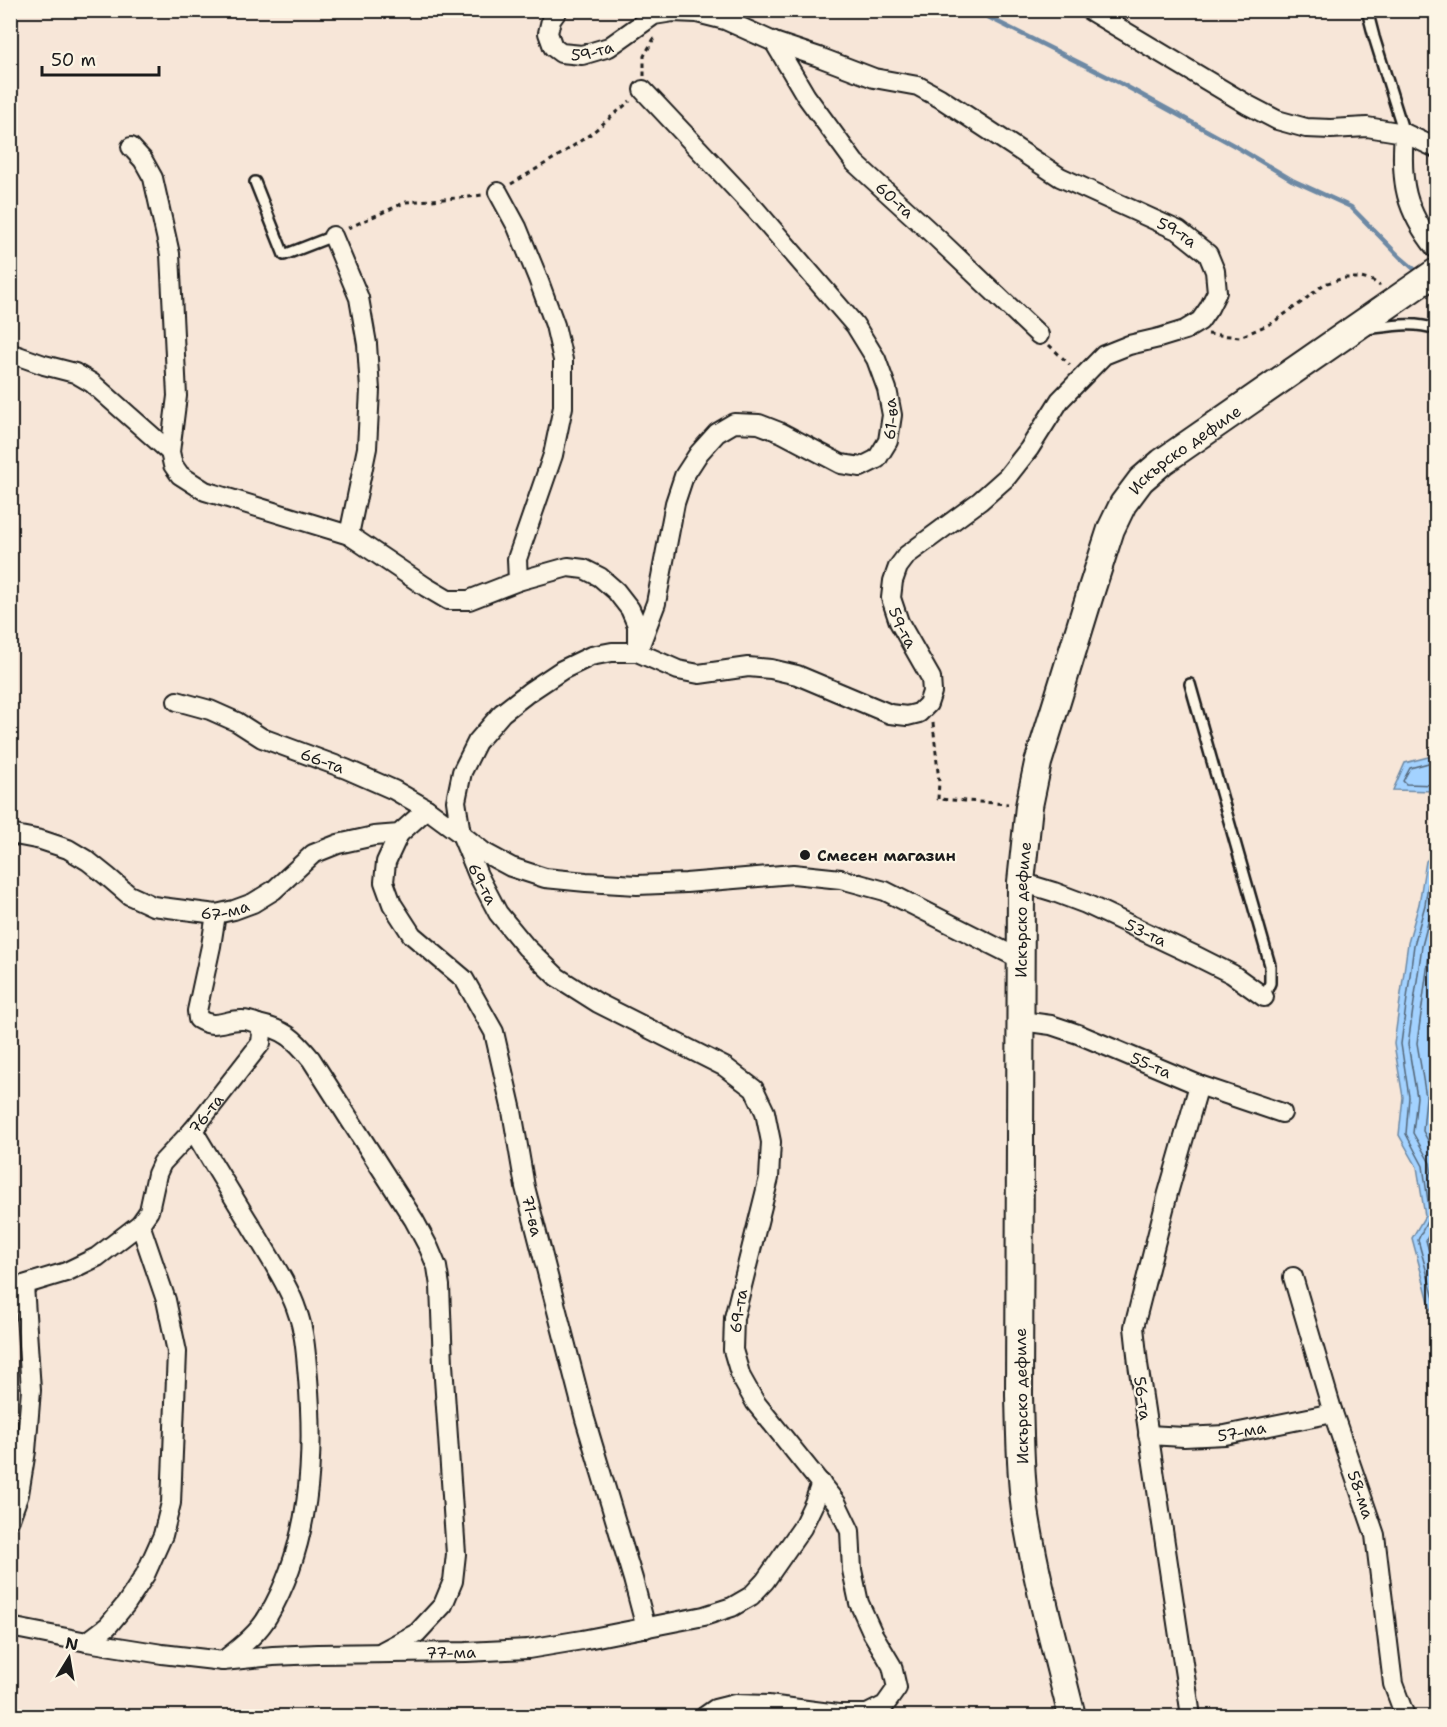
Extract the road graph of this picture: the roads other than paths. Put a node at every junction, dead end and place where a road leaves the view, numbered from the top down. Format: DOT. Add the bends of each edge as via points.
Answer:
graph roads {
  1 [pos="558,10"];
  2 [pos="1089,10"];
  3 [pos="1367,10"];
  4 [pos="673,12"];
  5 [pos="774,42"];
  6 [pos="643,90"];
  7 [pos="1404,133"];
  8 [pos="131,147"];
  9 [pos="1437,148"];
  10 [pos="255,182"];
  11 [pos="498,192"];
  12 [pos="333,236"];
  13 [pos="1437,249"];
  14 [pos="1437,272"];
  15 [pos="1437,329"];
  16 [pos="1352,332"];
  17 [pos="1039,335"];
  18 [pos="10,353"];
  19 [pos="170,452"];
  20 [pos="349,535"];
  21 [pos="518,580"];
  22 [pos="637,652"];
  23 [pos="1190,684"];
  24 [pos="177,701"];
  25 [pos="427,809"];
  26 [pos="10,834"];
  27 [pos="399,834"];
  28 [pos="460,834"];
  29 [pos="1022,882"];
  30 [pos="216,914"];
  31 [pos="1020,960"];
  32 [pos="1264,997"];
  33 [pos="1021,1021"];
  34 [pos="258,1024"];
  35 [pos="1199,1085"];
  36 [pos="1282,1113"];
  37 [pos="193,1130"];
  38 [pos="140,1224"];
  39 [pos="1293,1276"];
  40 [pos="17,1287"];
  41 [pos="1333,1413"];
  42 [pos="1148,1435"];
  43 [pos="821,1483"];
  44 [pos="10,1519"];
  45 [pos="10,1627"];
  46 [pos="646,1628"];
  47 [pos="87,1642"];
  48 [pos="377,1654"];
  49 [pos="223,1660"];
  50 [pos="705,1716"];
  51 [pos="1072,1716"];
  52 [pos="1191,1716"];
  53 [pos="1405,1716"];
  1 -- 4 [label="street, 59-та" via="548,33 552,46 561,53 582,55 609,47 654,15"];
  2 -- 7 [label="street" via="1277,120 1306,128 1367,127"];
  3 -- 7 [label="lane"];
  4 -- 5 [label="street, 59-та" via="725,20"];
  5 -- 17 [label="street, 60-та" via="806,96 855,163"];
  5 -- 22 [label="street, 59-та" via="874,78 918,86 1060,177 1179,231 1208,254 1215,271 1216,292 1200,321 1185,330 1104,355 1060,400 1007,477 897,567 891,598 899,622 931,678 928,704 919,713 890,714 797,675 771,669 747,667 699,674 678,670"];
  6 -- 22 [label="street, 61-ва" via="755,209 855,325 876,359 892,415 888,441 877,459 861,467 842,464 759,424 734,423 717,433 684,476 656,603"];
  7 -- 9 [label="street"];
  7 -- 13 [label="street" via="1406,196 1418,223"];
  8 -- 19 [label="street" via="153,178 170,254 177,396"];
  10 -- 12 [label="lane" via="284,255"];
  11 -- 21 [label="street" via="537,276 555,325 562,360 563,407 553,455 517,559"];
  12 -- 20 [label="street" via="359,298 370,390 367,448"];
  14 -- 16 [label="main road, Искърско дефиле"];
  15 -- 16 [label="lane" via="1407,323"];
  16 -- 29 [label="main road, Искърско дефиле" via="1162,462 1141,480 1123,504 1088,599 1038,762 1029,806"];
  18 -- 19 [label="street" via="75,373 92,383"];
  19 -- 20 [label="street" via="180,475 205,491"];
  20 -- 21 [label="street" via="448,600 469,600"];
  21 -- 22 [label="street" via="568,567 600,577 630,609 637,625"];
  22 -- 28 [label="street" via="612,651 591,656 562,670 502,713 477,742 462,772 456,801"];
  23 -- 32 [label="lane" via="1270,965 1270,983"];
  24 -- 25 [label="street, 66-та" via="210,710 262,738 346,769"];
  25 -- 27 [label="street"];
  25 -- 28 [label="street, 66-та"];
  26 -- 30 [label="street, 67-ма" via="68,849 129,895 153,906"];
  27 -- 30 [label="street, 67-ма" via="338,844 313,854 274,890 253,903"];
  27 -- 46 [label="street, 71-ва" via="386,862 384,882 392,904 412,935 464,979 494,1032 525,1187 585,1419"];
  28 -- 31 [label="street" via="511,867 545,878 637,885 793,874 841,879 885,891"];
  28 -- 43 [label="street, 69-та" via="498,913 557,977 598,1003 726,1067 754,1089 765,1112 771,1142 769,1178 734,1318 733,1350 741,1377 755,1402"];
  29 -- 31 [label="main road, Искърско дефиле"];
  29 -- 32 [label="street, 53-та" via="1086,904 1196,956 1232,974"];
  30 -- 34 [label="street" via="196,1011 198,1019 206,1024 245,1020"];
  31 -- 33 [label="main road, Искърско дефиле"];
  33 -- 35 [label="street, 55-та" via="1078,1034"];
  33 -- 51 [label="main road, Искърско дефиле" via="1020,1456 1025,1510"];
  34 -- 37 [label="street, 76-та" via="261,1042"];
  34 -- 48 [label="street" via="285,1032 311,1059 414,1220 437,1268 456,1554 453,1581 443,1605 417,1633"];
  35 -- 36 [label="street, 55-та"];
  35 -- 42 [label="street, 56-та" via="1134,1327"];
  37 -- 38 [label="street, 76-та" via="162,1163 150,1210"];
  37 -- 49 [label="street" via="277,1270 297,1311 306,1352 309,1394 311,1460 298,1546 267,1618"];
  38 -- 40 [label="street, 76-та" via="97,1257 66,1272"];
  38 -- 47 [label="street" via="166,1300 177,1352 171,1503 164,1535 145,1575 108,1626"];
  39 -- 41 [label="street, 58-ма"];
  40 -- 44 [label="street" via="31,1390 19,1494"];
  41 -- 42 [label="street, 57-ма" via="1225,1435"];
  41 -- 53 [label="street, 58-ма" via="1375,1535 1393,1684"];
  42 -- 52 [label="street, 56-та"];
  43 -- 46 [label="street, 77-ма" via="802,1528 751,1596 704,1616"];
  43 -- 50 [label="street, 69-та" via="850,1531 859,1603 892,1666 897,1688 885,1705 867,1714 735,1704"];
  45 -- 47 [label="street, 77-ма"];
  46 -- 48 [label="street, 77-ма" via="528,1649"];
  47 -- 49 [label="street, 77-ма"];
  48 -- 49 [label="street, 77-ма"];
}
